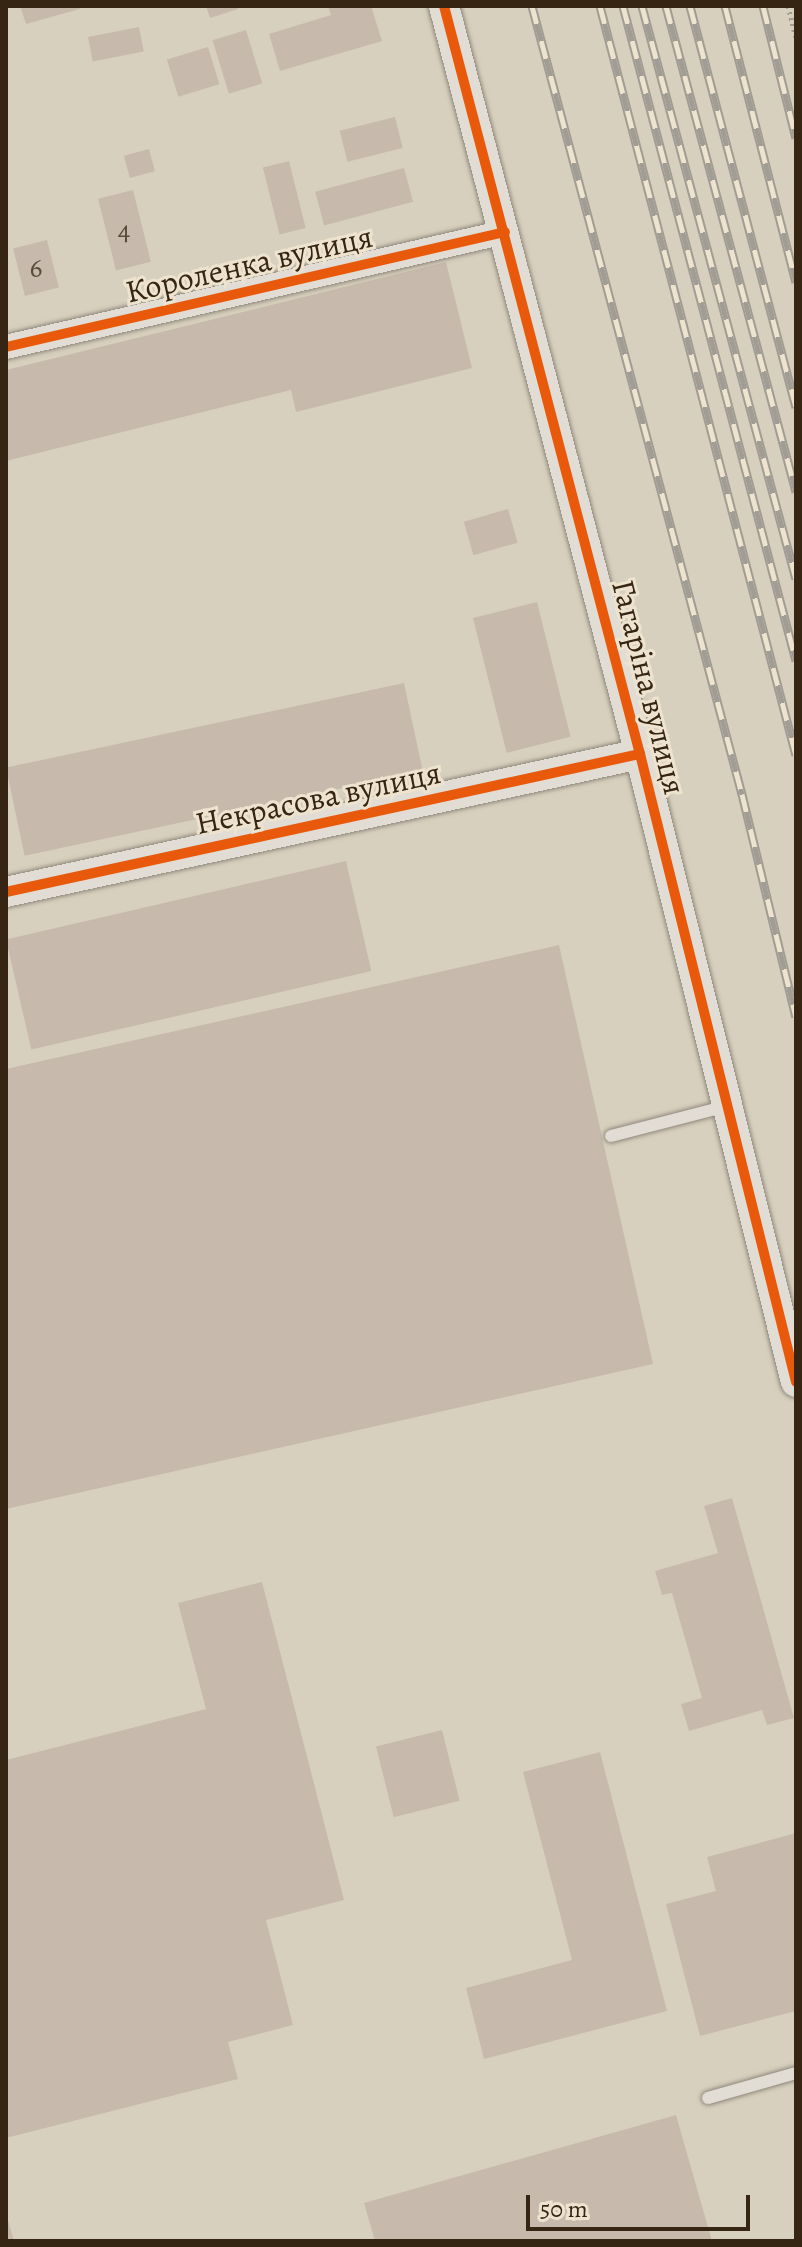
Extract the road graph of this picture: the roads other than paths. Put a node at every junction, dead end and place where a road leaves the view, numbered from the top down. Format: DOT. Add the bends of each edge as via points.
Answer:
graph roads {
  1 [pos="444,6"];
  2 [pos="505,232"];
  3 [pos="6,347"];
  4 [pos="640,754"];
  5 [pos="6,892"];
  6 [pos="727,1106"];
  7 [pos="611,1136"];
  8 [pos="796,1382"];
  9 [pos="796,2073"];
  10 [pos="708,2098"];
  1 -- 2 [label="street, Гагаріна вулиця"];
  2 -- 3 [label="street, Короленка вулиця"];
  2 -- 4 [label="street, Гагаріна вулиця"];
  4 -- 5 [label="street, Некрасова вулиця"];
  4 -- 6 [label="street, Гагаріна вулиця"];
  6 -- 7 [label="lane"];
  6 -- 8 [label="street, Гагаріна вулиця"];
  9 -- 10 [label="lane"];
}
